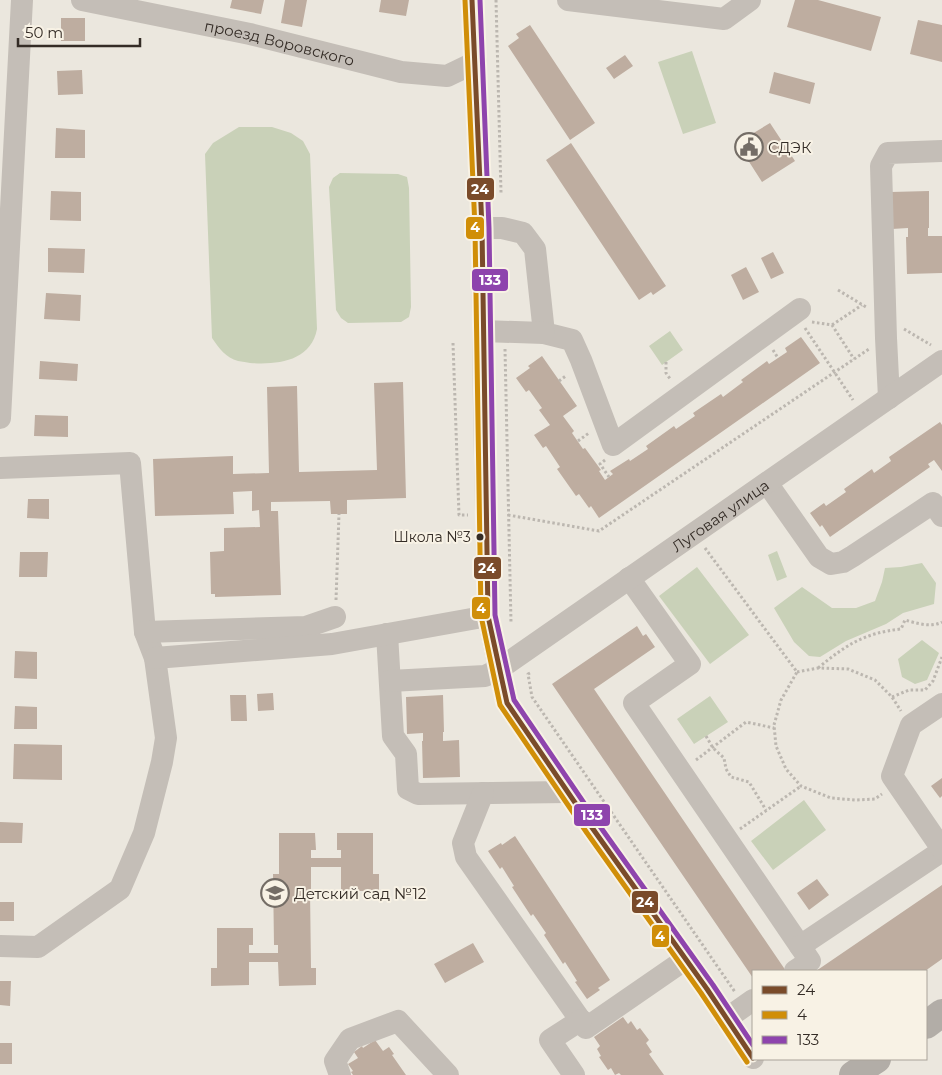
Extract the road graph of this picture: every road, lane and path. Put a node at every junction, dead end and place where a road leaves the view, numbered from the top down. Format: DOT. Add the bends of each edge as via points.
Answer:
graph roads {
  1 [pos="22,0"];
  2 [pos="82,0"];
  3 [pos="472,0"];
  4 [pos="568,0"];
  5 [pos="750,0"];
  6 [pos="694,8"];
  7 [pos="476,62"];
  8 [pos="942,151"];
  9 [pos="482,228"];
  10 [pos="862,305"];
  11 [pos="804,319"];
  12 [pos="832,325"];
  13 [pos="483,331"];
  14 [pos="544,333"];
  15 [pos="886,338"];
  16 [pos="453,343"];
  17 [pos="854,359"];
  18 [pos="942,361"];
  19 [pos="834,372"];
  20 [pos="889,398"];
  21 [pos="857,406"];
  22 [pos="0,418"];
  23 [pos="607,459"];
  24 [pos="0,468"];
  25 [pos="609,477"];
  26 [pos="767,483"];
  27 [pos="339,514"];
  28 [pos="508,515"];
  29 [pos="474,516"];
  30 [pos="942,516"];
  31 [pos="694,533"];
  32 [pos="629,578"];
  33 [pos="488,616"];
  34 [pos="335,617"];
  35 [pos="942,622"];
  36 [pos="145,632"];
  37 [pos="387,634"];
  38 [pos="942,657"];
  39 [pos="155,658"];
  40 [pos="818,668"];
  41 [pos="499,669"];
  42 [pos="796,672"];
  43 [pos="390,681"];
  44 [pos="892,697"];
  45 [pos="942,704"];
  46 [pos="911,725"];
  47 [pos="774,728"];
  48 [pos="706,736"];
  49 [pos="713,748"];
  50 [pos="680,771"];
  51 [pos="898,784"];
  52 [pos="801,786"];
  53 [pos="568,792"];
  54 [pos="483,793"];
  55 [pos="766,810"];
  56 [pos="727,839"];
  57 [pos="942,850"];
  58 [pos="0,946"];
  59 [pos="800,946"];
  60 [pos="686,959"];
  61 [pos="796,970"];
  62 [pos="752,1001"];
  63 [pos="942,1013"];
  64 [pos="726,1019"];
  65 [pos="580,1020"];
  66 [pos="927,1024"];
  67 [pos="752,1057"];
  68 [pos="754,1060"];
  69 [pos="340,1075"];
  70 [pos="448,1075"];
  71 [pos="574,1075"];
  72 [pos="764,1075"];
  1 -- 22 [label="street"];
  2 -- 7 [label="street, проезд Воровского" via="250,34 401,72 447,76"];
  3 -- 7 [label="street"];
  4 -- 6 [label="street"];
  5 -- 6 [label="street" via="724,19"];
  7 -- 9 [label="street"];
  8 -- 15 [label="street" via="888,154 881,166"];
  9 -- 13 [label="street"];
  9 -- 14 [label="street" via="523,233 535,249"];
  10 -- 12 [label="path"];
  11 -- 12 [label="path"];
  11 -- 14 [label="street" via="613,445 572,340"];
  11 -- 19 [label="path"];
  12 -- 17 [label="path"];
  13 -- 14 [label="street"];
  13 -- 33 [label="street"];
  15 -- 17 [label="path"];
  15 -- 20 [label="street"];
  16 -- 29 [label="path" via="460,515"];
  17 -- 19 [label="path"];
  18 -- 20 [label="street, Луговая улица"];
  19 -- 21 [label="path"];
  19 -- 28 [label="path" via="599,531"];
  20 -- 26 [label="street, Луговая улица"];
  23 -- 25 [label="path" via="600,464"];
  24 -- 36 [label="street" via="130,463"];
  26 -- 30 [label="street" via="819,557 831,564 843,562 933,503"];
  26 -- 31 [label="street, Луговая улица"];
  27 -- 34 [label="path"];
  31 -- 32 [label="street, Луговая улица"];
  31 -- 42 [label="path"];
  32 -- 41 [label="street, Луговая улица"];
  32 -- 50 [label="street" via="690,664 634,703"];
  33 -- 37 [label="street"];
  33 -- 41 [label="street"];
  34 -- 36 [label="street" via="306,626"];
  35 -- 40 [label="path" via="937,625 905,620 901,629 858,640"];
  36 -- 39 [label="street"];
  37 -- 39 [label="street" via="332,644"];
  37 -- 43 [label="street"];
  38 -- 44 [label="path" via="926,690 909,690"];
  39 -- 58 [label="street" via="166,738 144,834 120,889 38,947"];
  40 -- 42 [label="path"];
  40 -- 44 [label="path" via="848,670 875,680"];
  41 -- 43 [label="street, Луговая улица" via="485,676"];
  41 -- 53 [label="street" via="507,703"];
  42 -- 47 [label="path" via="781,700"];
  43 -- 54 [label="street" via="393,736 406,754 408,789 418,794"];
  44 -- 46 [label="path"];
  45 -- 46 [label="street"];
  46 -- 51 [label="street" via="892,776"];
  47 -- 49 [label="path" via="746,722"];
  47 -- 52 [label="path" via="776,746 786,769"];
  48 -- 49 [label="path"];
  49 -- 50 [label="path"];
  49 -- 55 [label="path" via="724,758 731,777 749,782"];
  50 -- 56 [label="street"];
  51 -- 52 [label="path" via="875,799 855,800 830,798"];
  51 -- 57 [label="street"];
  52 -- 55 [label="path"];
  53 -- 54 [label="street"];
  53 -- 60 [label="street"];
  54 -- 65 [label="street" via="463,843 466,857"];
  55 -- 56 [label="path"];
  56 -- 59 [label="street"];
  57 -- 59 [label="street"];
  59 -- 61 [label="street" via="810,961"];
  60 -- 64 [label="street"];
  60 -- 65 [label="street" via="586,1028"];
  62 -- 64 [label="street"];
  63 -- 66 [label="main road"];
  64 -- 67 [label="street"];
  65 -- 71 [label="street" via="550,1040"];
  68 -- 72 [label="street"];
  69 -- 70 [label="street" via="335,1060 350,1039 398,1021"];
}
